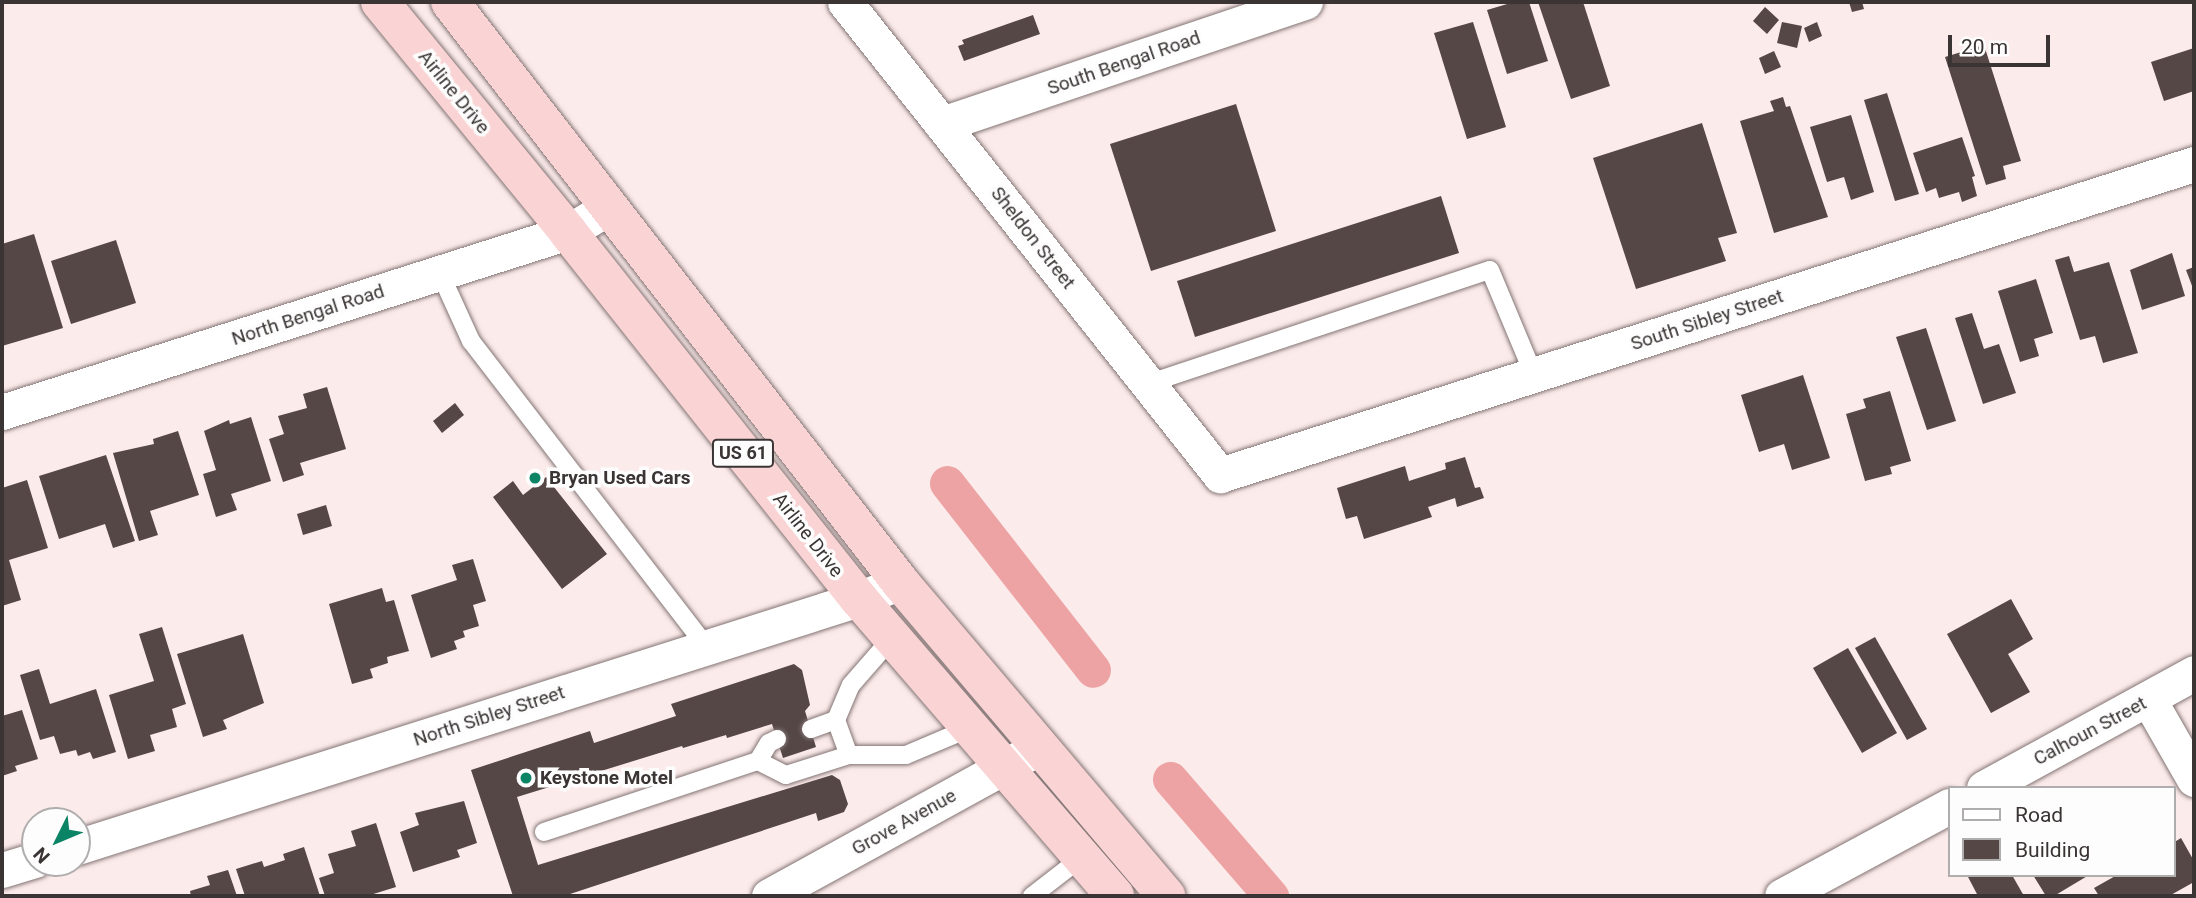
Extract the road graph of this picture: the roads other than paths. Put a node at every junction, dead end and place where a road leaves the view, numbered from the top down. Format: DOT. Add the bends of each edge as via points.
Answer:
graph roads {
  1 [pos="380,2"];
  2 [pos="450,2"];
  3 [pos="845,2"];
  4 [pos="1305,2"];
  5 [pos="943,124"];
  6 [pos="2194,163"];
  7 [pos="609,207"];
  8 [pos="568,232"];
  9 [pos="440,273"];
  10 [pos="1534,375"];
  11 [pos="1147,384"];
  12 [pos="2,412"];
  13 [pos="1220,475"];
  14 [pos="900,582"];
  15 [pos="859,599"];
  16 [pos="892,638"];
  17 [pos="707,647"];
  18 [pos="2194,673"];
  19 [pos="2149,700"];
  20 [pos="836,720"];
  21 [pos="970,728"];
  22 [pos="811,729"];
  23 [pos="778,739"];
  24 [pos="1039,748"];
  25 [pos="849,755"];
  26 [pos="758,761"];
  27 [pos="1003,767"];
  28 [pos="2194,779"];
  29 [pos="1988,786"];
  30 [pos="1948,807"];
  31 [pos="544,832"];
  32 [pos="91,843"];
  33 [pos="1081,858"];
  34 [pos="21,864"];
  35 [pos="2,870"];
  36 [pos="810,886"];
  37 [pos="769,896"];
  38 [pos="1032,896"];
  39 [pos="1115,896"];
  40 [pos="1166,896"];
  41 [pos="1782,896"];
  1 -- 8 [label="highway, Airline Drive / US 61"];
  2 -- 7 [label="highway, US 61"];
  3 -- 5 [label="street, Sheldon Street"];
  4 -- 5 [label="street, South Bengal Road"];
  5 -- 11 [label="street, Sheldon Street"];
  6 -- 10 [label="street, South Sibley Street"];
  7 -- 8 [label="street, North Bengal Road"];
  7 -- 14 [label="highway, US 61"];
  8 -- 9 [label="street, North Bengal Road"];
  8 -- 15 [label="highway, Airline Drive / US 61"];
  9 -- 12 [label="street, North Bengal Road"];
  9 -- 17 [label="lane" via="471,341"];
  10 -- 11 [label="lane" via="1490,270"];
  10 -- 13 [label="street, South Sibley Street"];
  11 -- 13 [label="street, Sheldon Street"];
  14 -- 15 [label="street, North Sibley Street"];
  14 -- 24 [label="highway, US 61"];
  15 -- 16 [label="highway, Airline Drive / US 61"];
  15 -- 17 [label="street, North Sibley Street"];
  16 -- 20 [label="lane" via="851,685"];
  16 -- 21 [label="highway, Airline Drive / US 61"];
  17 -- 32 [label="street, North Sibley Street"];
  18 -- 19 [label="street, Calhoun Street"];
  19 -- 28 [label="street"];
  19 -- 29 [label="street, Calhoun Street"];
  20 -- 22 [label="lane"];
  20 -- 25 [label="lane"];
  21 -- 25 [label="lane" via="906,755"];
  21 -- 27 [label="highway, Airline Drive / US 61"];
  23 -- 26 [label="lane" via="769,743"];
  24 -- 27 [label="street, Grove Avenue"];
  24 -- 40 [label="highway, US 61"];
  25 -- 26 [label="lane" via="786,775"];
  26 -- 31 [label="lane"];
  27 -- 33 [label="highway, Airline Drive / US 61"];
  27 -- 36 [label="street, Grove Avenue"];
  30 -- 41 [label="street"];
  33 -- 38 [label="lane"];
  33 -- 39 [label="highway, Airline Drive / US 61"];
  34 -- 35 [label="street"];
  36 -- 37 [label="street, Grove Avenue"];
}
